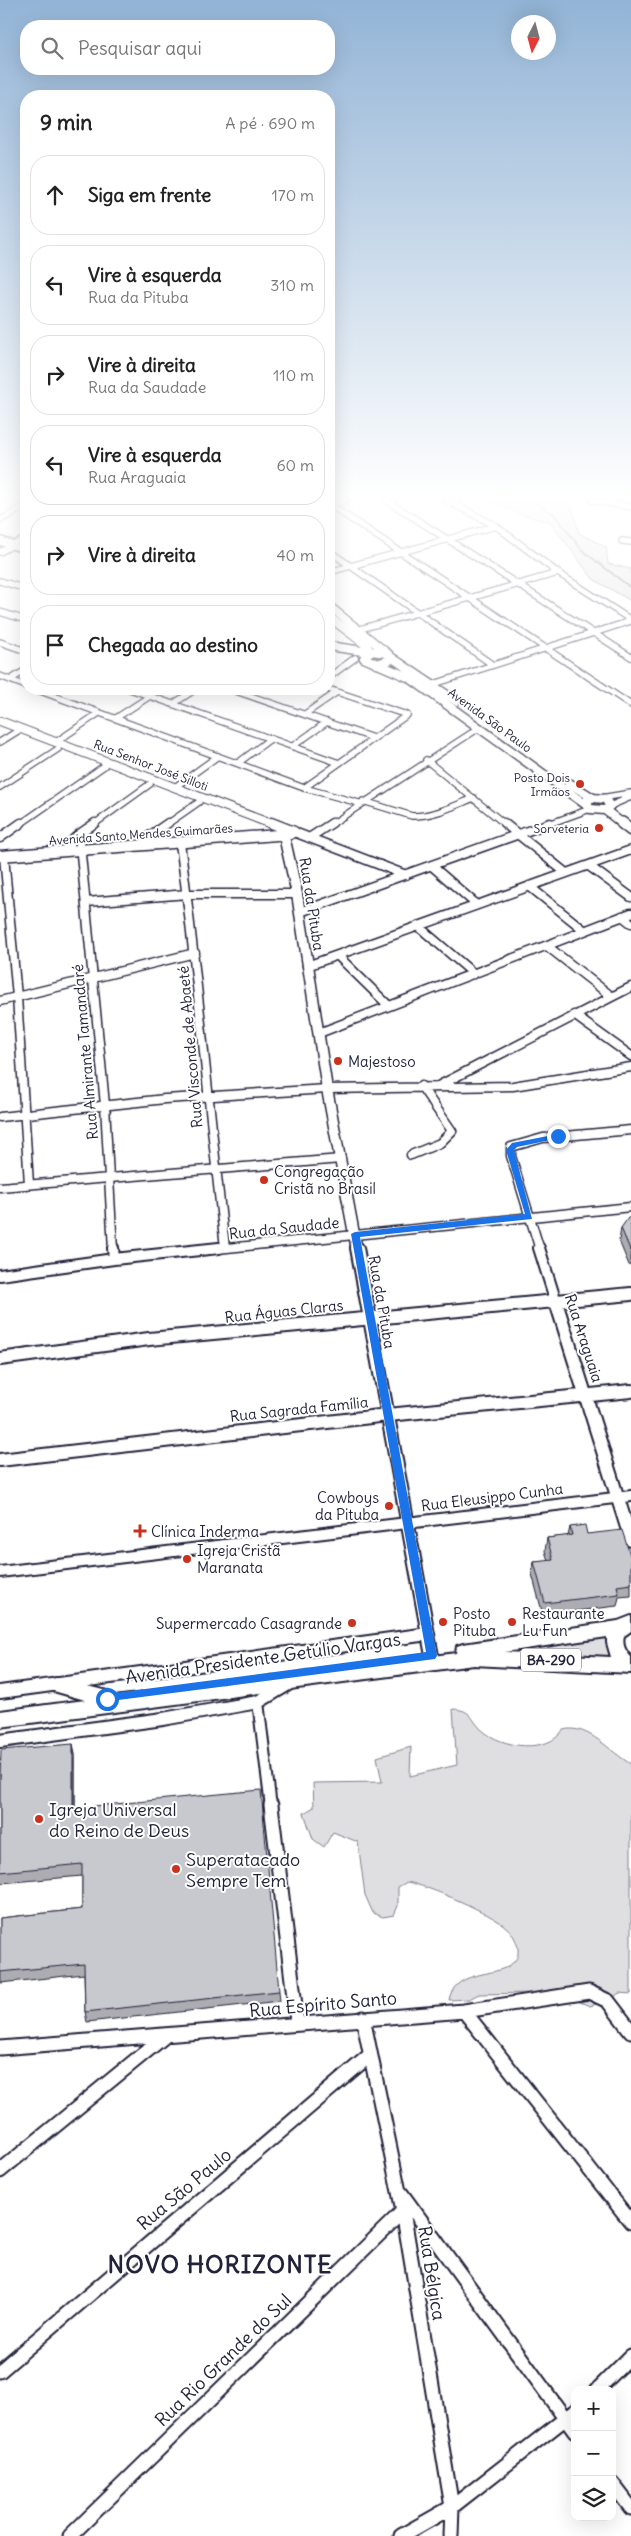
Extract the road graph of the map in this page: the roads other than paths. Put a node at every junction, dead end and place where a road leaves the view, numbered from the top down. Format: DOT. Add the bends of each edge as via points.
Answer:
graph roads {
  1 [pos="346,618"];
  2 [pos="399,618"];
  3 [pos="427,618"];
  4 [pos="499,618"];
  5 [pos="570,618"];
  6 [pos="631,621"];
  7 [pos="335,622"];
  8 [pos="360,629"];
  9 [pos="593,633"];
  10 [pos="0,642"];
  11 [pos="335,647"];
  12 [pos="20,649"];
  13 [pos="544,649"];
  14 [pos="335,652"];
  15 [pos="368,655"];
  16 [pos="389,655"];
  17 [pos="631,657"];
  18 [pos="355,658"];
  19 [pos="376,664"];
  20 [pos="493,665"];
  21 [pos="335,673"];
  22 [pos="20,674"];
  23 [pos="0,676"];
  24 [pos="10,680"];
  25 [pos="20,684"];
  26 [pos="434,684"];
  27 [pos="337,692"];
  28 [pos="51,695"];
  29 [pos="147,695"];
  30 [pos="187,695"];
  31 [pos="248,695"];
  32 [pos="333,695"];
  33 [pos="150,696"];
  34 [pos="173,704"];
  35 [pos="631,706"];
  36 [pos="99,713"];
  37 [pos="305,714"];
  38 [pos="407,715"];
  39 [pos="116,718"];
  40 [pos="0,721"];
  41 [pos="327,722"];
  42 [pos="0,727"];
  43 [pos="479,728"];
  44 [pos="18,731"];
  45 [pos="373,738"];
  46 [pos="270,739"];
  47 [pos="0,742"];
  48 [pos="57,746"];
  49 [pos="293,746"];
  50 [pos="218,756"];
  51 [pos="426,760"];
  52 [pos="238,763"];
  53 [pos="339,763"];
  54 [pos="104,766"];
  55 [pos="150,784"];
  56 [pos="0,787"];
  57 [pos="175,788"];
  58 [pos="304,788"];
  59 [pos="631,793"];
  60 [pos="631,797"];
  61 [pos="474,798"];
  62 [pos="199,802"];
  63 [pos="361,802"];
  64 [pos="592,804"];
  65 [pos="608,808"];
  66 [pos="631,830"];
  67 [pos="275,831"];
  68 [pos="288,832"];
  69 [pos="520,835"];
  70 [pos="0,838"];
  71 [pos="309,838"];
  72 [pos="145,839"];
  73 [pos="631,840"];
  74 [pos="180,843"];
  75 [pos="80,847"];
  76 [pos="68,848"];
  77 [pos="631,850"];
  78 [pos="1,854"];
  79 [pos="432,866"];
  80 [pos="589,866"];
  81 [pos="566,873"];
  82 [pos="406,876"];
  83 [pos="530,886"];
  84 [pos="188,894"];
  85 [pos="297,894"];
  86 [pos="631,898"];
  87 [pos="86,902"];
  88 [pos="477,906"];
  89 [pos="300,912"];
  90 [pos="631,913"];
  91 [pos="622,916"];
  92 [pos="631,923"];
  93 [pos="418,926"];
  94 [pos="584,930"];
  95 [pos="547,946"];
  96 [pos="195,953"];
  97 [pos="338,956"];
  98 [pos="307,966"];
  99 [pos="474,974"];
  100 [pos="92,978"];
  101 [pos="631,987"];
  102 [pos="611,996"];
  103 [pos="17,997"];
  104 [pos="0,1001"];
  105 [pos="389,1006"];
  106 [pos="574,1015"];
  107 [pos="319,1033"];
  108 [pos="631,1056"];
  109 [pos="631,1066"];
  110 [pos="421,1086"];
  111 [pos="439,1086"];
  112 [pos="327,1089"];
  113 [pos="207,1096"];
  114 [pos="105,1105"];
  115 [pos="24,1114"];
  116 [pos="0,1117"];
  117 [pos="631,1130"];
  118 [pos="512,1146"];
  119 [pos="411,1155"];
  120 [pos="341,1159"];
  121 [pos="216,1170"];
  122 [pos="110,1178"];
  123 [pos="29,1184"];
  124 [pos="0,1187"];
  125 [pos="631,1207"];
  126 [pos="530,1217"];
  127 [pos="355,1234"];
  128 [pos="225,1247"];
  129 [pos="114,1259"];
  130 [pos="0,1275"];
  131 [pos="631,1294"];
  132 [pos="556,1302"];
  133 [pos="369,1318"];
  134 [pos="0,1359"];
  135 [pos="631,1391"];
  136 [pos="586,1396"];
  137 [pos="388,1415"];
  138 [pos="0,1460"];
  139 [pos="624,1497"];
  140 [pos="408,1522"];
  141 [pos="631,1540"];
  142 [pos="0,1572"];
  143 [pos="626,1626"];
  144 [pos="428,1634"];
  145 [pos="432,1656"];
  146 [pos="630,1666"];
  147 [pos="297,1680"];
  148 [pos="56,1685"];
  149 [pos="0,1692"];
  150 [pos="107,1699"];
  151 [pos="258,1702"];
  152 [pos="0,1713"];
  153 [pos="0,1719"];
  154 [pos="0,1741"];
  155 [pos="464,2010"];
  156 [pos="364,2018"];
  157 [pos="297,2022"];
  158 [pos="631,2031"];
  159 [pos="165,2036"];
  160 [pos="0,2048"];
  161 [pos="370,2055"];
  162 [pos="0,2171"];
  163 [pos="398,2189"];
  164 [pos="403,2211"];
  165 [pos="631,2222"];
  166 [pos="631,2356"];
  167 [pos="0,2371"];
  168 [pos="601,2386"];
  169 [pos="571,2420"];
  170 [pos="571,2422"];
  171 [pos="616,2488"];
  172 [pos="452,2507"];
  173 [pos="631,2508"];
  174 [pos="70,2536"];
  175 [pos="401,2536"];
  176 [pos="451,2536"];
  1 -- 8 [label="street, Avenida São Paulo"];
  2 -- 8 [label="street"];
  3 -- 20 [label="street"];
  4 -- 13 [label="street"];
  5 -- 9 [label="street"];
  6 -- 9 [label="street"];
  7 -- 15 [label="street, Avenida São Paulo" via="366,645"];
  8 -- 16 [label="street, Avenida São Paulo"];
  9 -- 13 [label="street"];
  9 -- 17 [label="street"];
  10 -- 12 [label="street"];
  11 -- 15 [label="main road"];
  13 -- 20 [label="street"];
  13 -- 35 [label="street"];
  14 -- 18 [label="main road"];
  15 -- 16 [label="main road, Avenida São Paulo"];
  15 -- 18 [label="main road"];
  15 -- 19 [label="main road, Avenida São Paulo"];
  16 -- 19 [label="main road" via="387,662"];
  16 -- 26 [label="main road, Avenida São Paulo"];
  18 -- 21 [label="street"];
  19 -- 43 [label="main road, Avenida São Paulo" via="410,678"];
  20 -- 26 [label="street"];
  22 -- 24 [label="street"];
  23 -- 24 [label="street"];
  24 -- 25 [label="street"];
  26 -- 64 [label="main road, Avenida São Paulo"];
  27 -- 38 [label="street"];
  28 -- 36 [label="street"];
  29 -- 33 [label="street"];
  30 -- 34 [label="street"];
  31 -- 37 [label="street"];
  32 -- 37 [label="street"];
  33 -- 34 [label="street"];
  33 -- 39 [label="street"];
  34 -- 46 [label="street"];
  36 -- 39 [label="street"];
  36 -- 48 [label="street"];
  37 -- 41 [label="street"];
  38 -- 45 [label="street"];
  39 -- 50 [label="street"];
  40 -- 44 [label="street, Rua Senhor José Silloti"];
  41 -- 45 [label="street"];
  41 -- 49 [label="street"];
  42 -- 44 [label="street, Rua Senhor José Silloti"];
  43 -- 51 [label="street"];
  43 -- 64 [label="main road, Avenida São Paulo"];
  44 -- 47 [label="street"];
  44 -- 48 [label="street, Rua Senhor José Silloti"];
  45 -- 53 [label="street"];
  46 -- 49 [label="street"];
  46 -- 52 [label="street"];
  48 -- 54 [label="street, Rua Senhor José Silloti"];
  48 -- 56 [label="street"];
  48 -- 57 [label="street, Rua Senhor José Silloti"];
  49 -- 53 [label="street"];
  50 -- 52 [label="street"];
  50 -- 57 [label="street"];
  51 -- 61 [label="street"];
  51 -- 63 [label="street"];
  52 -- 58 [label="street"];
  53 -- 58 [label="street"];
  54 -- 55 [label="street, Rua Senhor José Silloti"];
  54 -- 70 [label="street"];
  55 -- 62 [label="street, Rua Senhor José Silloti"];
  55 -- 76 [label="street"];
  57 -- 68 [label="street, Rua Senhor José Silloti"];
  58 -- 63 [label="street"];
  59 -- 64 [label="street"];
  60 -- 65 [label="street"];
  61 -- 63 [label="street" via="421,816"];
  61 -- 69 [label="street"];
  62 -- 67 [label="street, Rua Senhor José Silloti"];
  62 -- 72 [label="street"];
  63 -- 71 [label="street"];
  64 -- 65 [label="main road, Avenida São Paulo"];
  64 -- 65 [label="main road, Avenida São Paulo" via="608,801"];
  64 -- 69 [label="street"];
  64 -- 73 [label="main road, Avenida São Paulo"];
  65 -- 66 [label="main road, Avenida São Paulo"];
  67 -- 68 [label="street, Avenida Santo Mendes Guimarães"];
  67 -- 72 [label="street, Avenida Santo Mendes Guimarães"];
  68 -- 71 [label="street"];
  68 -- 74 [label="street, Avenida Santo Mendes Guimarães"];
  68 -- 85 [label="street, Rua da Pituba"];
  69 -- 79 [label="street"];
  69 -- 81 [label="street"];
  71 -- 82 [label="street"];
  72 -- 75 [label="street, Avenida Santo Mendes Guimarães"];
  74 -- 75 [label="street, Avenida Santo Mendes Guimarães"];
  74 -- 84 [label="street, Rua Visconde de Abaeté"];
  75 -- 76 [label="street, Avenida Santo Mendes Guimarães"];
  75 -- 87 [label="street, Rua Almirante Tamandaré"];
  76 -- 78 [label="street, Avenida Santo Mendes Guimarães"];
  77 -- 80 [label="street"];
  78 -- 103 [label="street"];
  79 -- 82 [label="street"];
  79 -- 88 [label="street"];
  80 -- 81 [label="street"];
  80 -- 86 [label="street"];
  81 -- 83 [label="street"];
  82 -- 89 [label="street"];
  83 -- 88 [label="street"];
  83 -- 94 [label="street"];
  84 -- 85 [label="street"];
  84 -- 87 [label="street"];
  84 -- 96 [label="street, Rua Visconde de Abaeté"];
  85 -- 89 [label="street, Rua da Pituba"];
  87 -- 100 [label="street, Rua Almirante Tamandaré"];
  88 -- 93 [label="street"];
  89 -- 98 [label="street, Rua da Pituba"];
  90 -- 91 [label="street"];
  91 -- 92 [label="street"];
  91 -- 94 [label="street"];
  93 -- 97 [label="street"];
  93 -- 99 [label="street"];
  94 -- 95 [label="street"];
  95 -- 99 [label="street"];
  95 -- 102 [label="street"];
  96 -- 100 [label="street"];
  96 -- 113 [label="street, Rua Visconde de Abaeté"];
  97 -- 98 [label="street"];
  97 -- 105 [label="street"];
  98 -- 107 [label="street, Rua da Pituba"];
  99 -- 105 [label="street"];
  100 -- 103 [label="street"];
  100 -- 114 [label="street, Rua Almirante Tamandaré"];
  101 -- 102 [label="street"];
  102 -- 106 [label="street"];
  103 -- 104 [label="street"];
  103 -- 115 [label="street"];
  105 -- 107 [label="street"];
  106 -- 108 [label="street"];
  106 -- 111 [label="street"];
  107 -- 112 [label="street, Rua da Pituba"];
  109 -- 111 [label="street" via="513,1086"];
  110 -- 111 [label="street"];
  110 -- 112 [label="street"];
  110 -- 119 [label="street" via="452,1131 444,1141"];
  112 -- 113 [label="street"];
  112 -- 120 [label="street, Rua da Pituba"];
  113 -- 114 [label="street"];
  113 -- 121 [label="street, Rua Visconde de Abaeté"];
  114 -- 115 [label="street"];
  114 -- 122 [label="street, Rua Almirante Tamandaré"];
  115 -- 116 [label="street"];
  115 -- 123 [label="street"];
  117 -- 118 [label="street" via="558,1136"];
  118 -- 126 [label="street, Rua Araguaia" via="510,1151"];
  120 -- 121 [label="street"];
  120 -- 127 [label="street, Rua da Pituba"];
  121 -- 122 [label="street"];
  121 -- 128 [label="street, Rua Visconde de Abaeté"];
  122 -- 123 [label="street"];
  122 -- 129 [label="street, Rua Almirante Tamandaré"];
  123 -- 124 [label="street"];
  125 -- 126 [label="street, Rua da Saudade"];
  126 -- 127 [label="street, Rua da Saudade"];
  126 -- 132 [label="street, Rua Araguaia"];
  127 -- 128 [label="street, Rua da Saudade"];
  127 -- 133 [label="street, Rua da Pituba"];
  128 -- 129 [label="street, Rua da Saudade"];
  129 -- 130 [label="street, Rua da Saudade"];
  131 -- 132 [label="street, Rua Águas Claras"];
  132 -- 133 [label="street, Rua Águas Claras"];
  132 -- 136 [label="street, Rua Araguaia"];
  133 -- 134 [label="street, Rua Águas Claras" via="148,1339"];
  133 -- 137 [label="street, Rua da Pituba"];
  135 -- 136 [label="street, Rua Sagrada Família"];
  136 -- 137 [label="street, Rua Sagrada Família"];
  136 -- 139 [label="street, Rua Araguaia"];
  137 -- 138 [label="street, Rua Sagrada Família"];
  137 -- 140 [label="street, Rua da Pituba"];
  139 -- 140 [label="street, Rua Eleusippo Cunha"];
  139 -- 141 [label="street, Rua Araguaia"];
  140 -- 142 [label="street, Rua Eleusippo Cunha"];
  140 -- 144 [label="street, Rua da Pituba"];
  143 -- 145 [label="main road, Avenida Presidente Getúlio Vargas / BA-290"];
  143 -- 146 [label="main road" via="615,1634 613,1642 615,1651"];
  144 -- 145 [label="street, Rua da Pituba"];
  144 -- 148 [label="street, Avenida Presidente Getúlio Vargas"];
  145 -- 150 [label="main road, Avenida Presidente Getúlio Vargas / BA-290"];
  146 -- 147 [label="main road, Avenida Presidente Getúlio Vargas / BA-290" via="474,1658"];
  147 -- 151 [label="street, Avenida Presidente Getúlio Vargas"];
  147 -- 153 [label="main road, Avenida Presidente Getúlio Vargas / BA-290"];
  148 -- 149 [label="street, Avenida Presidente Getúlio Vargas"];
  148 -- 150 [label="main road"];
  150 -- 152 [label="main road, Avenida Presidente Getúlio Vargas / BA-290"];
  151 -- 154 [label="street, Avenida Presidente Getúlio Vargas" via="163,1719"];
  151 -- 157 [label="street"];
  155 -- 156 [label="street, Rua Espírito Santo"];
  155 -- 158 [label="street, Rua Espírito Santo" via="589,1992 600,1994"];
  155 -- 165 [label="street"];
  156 -- 157 [label="street, Rua Espírito Santo"];
  156 -- 161 [label="street, Rua Bélgica"];
  157 -- 159 [label="street, Rua Espírito Santo"];
  159 -- 160 [label="street, Rua Espírito Santo"];
  159 -- 162 [label="street"];
  161 -- 163 [label="street, Rua Bélgica"];
  161 -- 167 [label="street, Rua São Paulo"];
  163 -- 164 [label="street, Rua Bélgica"];
  163 -- 169 [label="street"];
  164 -- 172 [label="street, Rua Bélgica"];
  164 -- 174 [label="street, Rua Rio Grande do Sul"];
  166 -- 168 [label="street"];
  170 -- 172 [label="street"];
  171 -- 173 [label="street"];
  172 -- 175 [label="street"];
  172 -- 176 [label="street, Rua Bélgica"];
}
